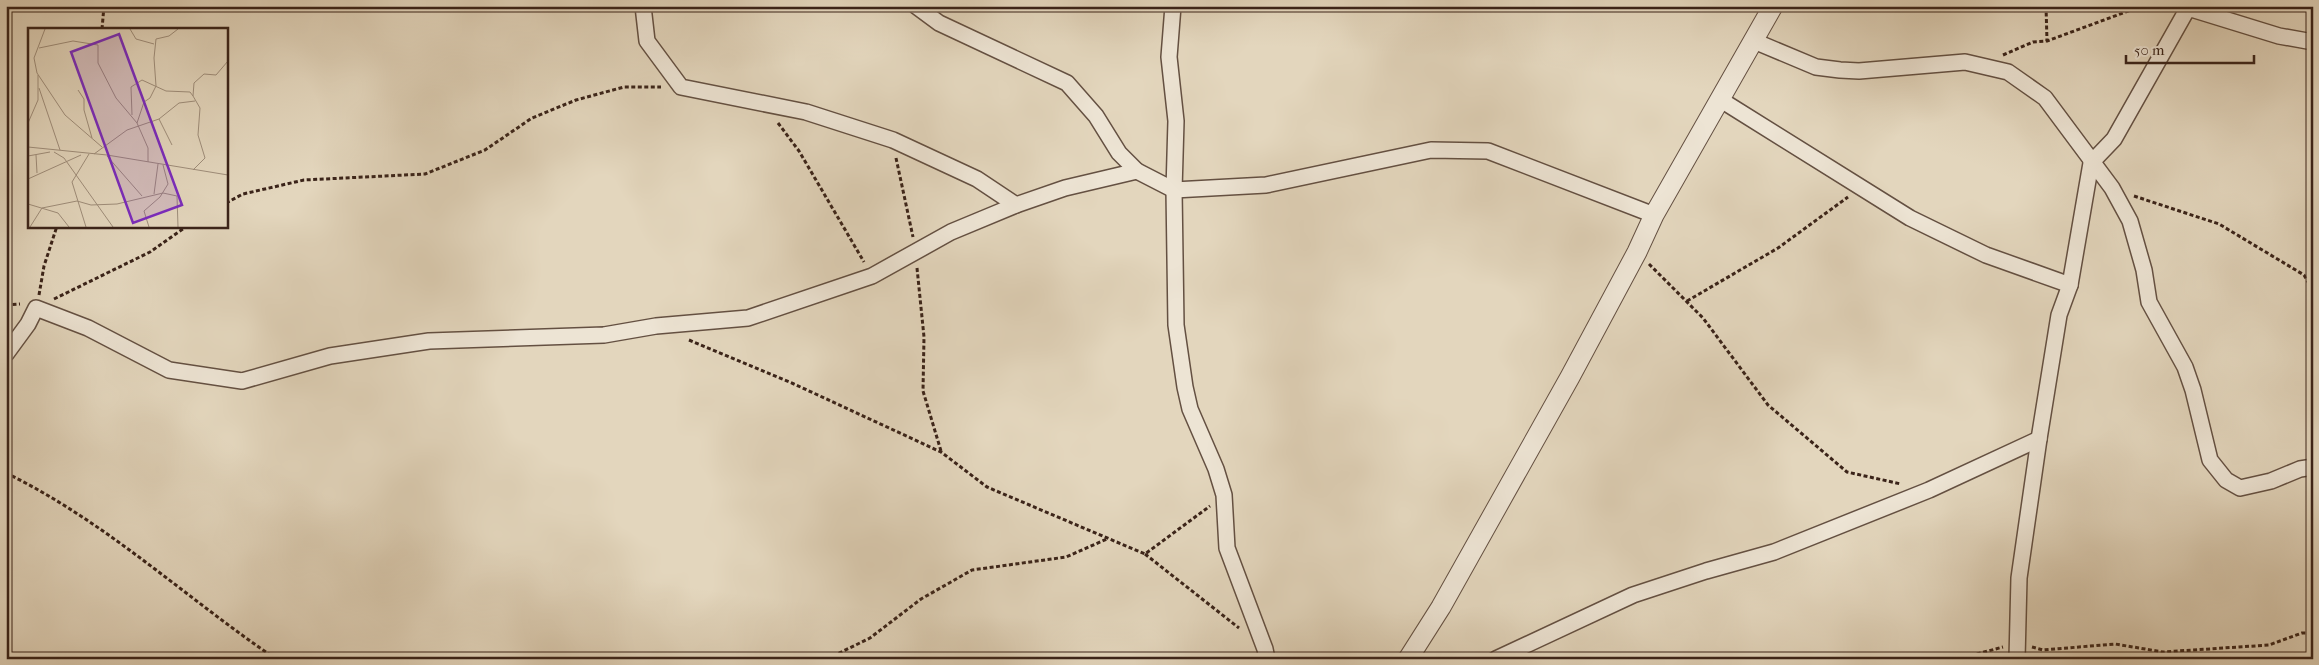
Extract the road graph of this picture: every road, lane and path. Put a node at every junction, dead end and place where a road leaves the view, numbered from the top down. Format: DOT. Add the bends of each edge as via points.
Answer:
graph roads {
  1 [pos="104,6"];
  2 [pos="643,6"];
  3 [pos="916,6"];
  4 [pos="1173,6"];
  5 [pos="1773,6"];
  6 [pos="2046,6"];
  7 [pos="2142,6"];
  8 [pos="102,28"];
  9 [pos="1754,40"];
  10 [pos="2047,41"];
  11 [pos="2313,42"];
  12 [pos="1980,66"];
  13 [pos="680,87"];
  14 [pos="1721,100"];
  15 [pos="764,104"];
  16 [pos="893,140"];
  17 [pos="2091,163"];
  18 [pos="1138,171"];
  19 [pos="1860,186"];
  20 [pos="2112,188"];
  21 [pos="1174,190"];
  22 [pos="228,202"];
  23 [pos="1016,205"];
  24 [pos="1654,215"];
  25 [pos="56,228"];
  26 [pos="184,228"];
  27 [pos="916,251"];
  28 [pos="1637,252"];
  29 [pos="872,276"];
  30 [pos="2070,285"];
  31 [pos="2313,291"];
  32 [pos="1687,301"];
  33 [pos="36,308"];
  34 [pos="684,338"];
  35 [pos="6,354"];
  36 [pos="2039,439"];
  37 [pos="941,452"];
  38 [pos="2313,467"];
  39 [pos="6,473"];
  40 [pos="1929,490"];
  41 [pos="1224,495"];
  42 [pos="1107,538"];
  43 [pos="1145,554"];
  44 [pos="1243,631"];
  45 [pos="2313,633"];
  46 [pos="2017,642"];
  47 [pos="276,659"];
  48 [pos="827,659"];
  49 [pos="1267,659"];
  50 [pos="1408,659"];
  51 [pos="1496,659"];
  52 [pos="1958,659"];
  53 [pos="2017,659"];
  1 -- 8 [label="path"];
  2 -- 13 [label="street" via="647,41"];
  3 -- 18 [label="street" via="940,23 1067,83 1096,116 1119,153"];
  4 -- 21 [label="street" via="1169,57 1176,121"];
  5 -- 9 [label="street"];
  6 -- 10 [label="path"];
  7 -- 10 [label="path"];
  9 -- 12 [label="street" via="1816,68 1860,71 1965,62"];
  9 -- 14 [label="street"];
  10 -- 12 [label="path" via="2033,42"];
  11 -- 17 [label="street" via="2279,36 2188,8 2114,139"];
  12 -- 17 [label="street" via="2008,72 2045,98"];
  13 -- 15 [label="street"];
  13 -- 22 [label="path" via="624,86 576,100 532,118 485,150 425,174 304,180 243,194"];
  14 -- 19 [label="street"];
  14 -- 24 [label="street"];
  15 -- 16 [label="street" via="806,112"];
  15 -- 29 [label="path" via="798,151"];
  16 -- 23 [label="street" via="977,179"];
  16 -- 27 [label="path"];
  17 -- 20 [label="street"];
  17 -- 30 [label="street"];
  18 -- 21 [label="street"];
  18 -- 23 [label="street" via="1065,188"];
  19 -- 30 [label="street" via="1910,218 1986,254"];
  19 -- 32 [label="path" via="1778,248"];
  20 -- 31 [label="path" via="2220,224 2304,275"];
  20 -- 38 [label="street" via="2135,236 2149,302 2194,390 2210,460 2226,480 2240,488"];
  21 -- 24 [label="street" via="1266,185 1431,150 1488,151"];
  21 -- 41 [label="street" via="1176,325 1185,387 1190,409"];
  23 -- 27 [label="street" via="951,232"];
  24 -- 28 [label="street"];
  25 -- 33 [label="path" via="44,266"];
  26 -- 33 [label="path" via="150,252"];
  27 -- 29 [label="street"];
  27 -- 37 [label="path" via="924,337 923,391"];
  28 -- 32 [label="path"];
  28 -- 50 [label="street" via="1441,607"];
  29 -- 33 [label="street" via="748,318 656,326 604,335 429,341 330,356 242,381 169,370 88,328"];
  30 -- 36 [label="street" via="2059,315"];
  32 -- 40 [label="path" via="1768,405 1848,472"];
  33 -- 35 [label="street"];
  34 -- 37 [label="path" via="794,384"];
  36 -- 40 [label="street"];
  36 -- 46 [label="street" via="2019,578"];
  37 -- 42 [label="path" via="987,486"];
  39 -- 47 [label="path" via="138,555"];
  40 -- 51 [label="street" via="1774,552 1706,570 1633,595"];
  41 -- 43 [label="path"];
  41 -- 49 [label="street" via="1227,548"];
  42 -- 43 [label="path"];
  42 -- 48 [label="path" via="1066,557 972,570 922,599 870,638"];
  43 -- 44 [label="path"];
  45 -- 46 [label="path" via="2302,633 2269,645 2163,652 2114,644 2043,650"];
  46 -- 52 [label="path"];
  46 -- 53 [label="street"];
}
